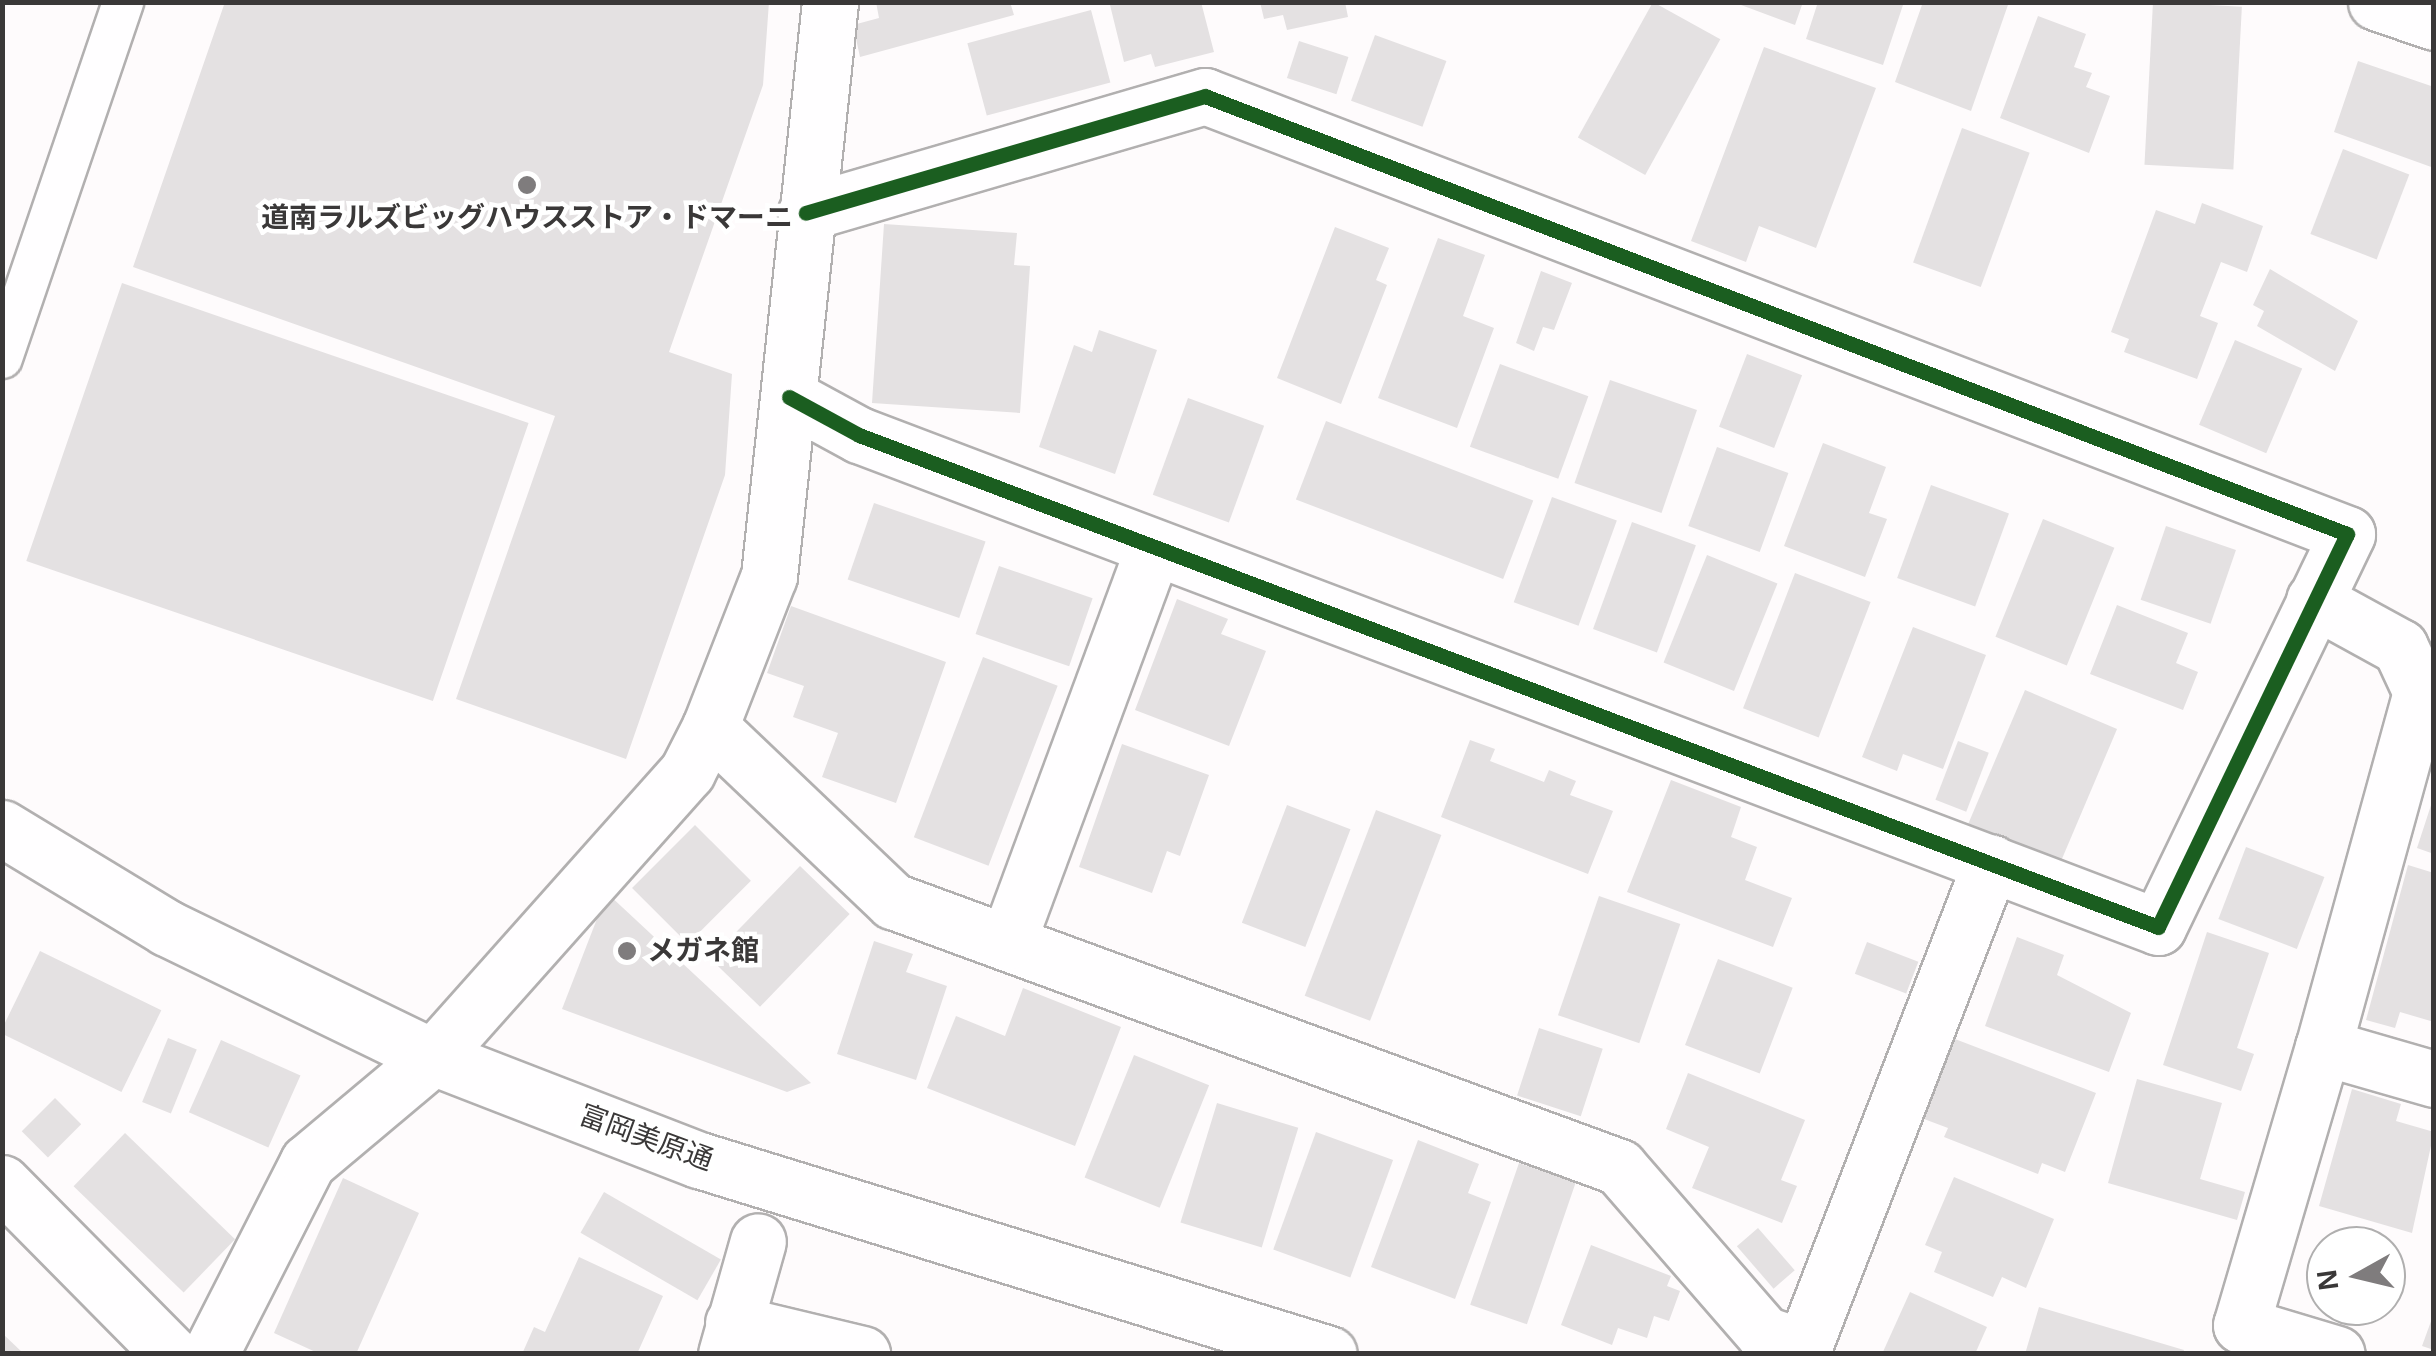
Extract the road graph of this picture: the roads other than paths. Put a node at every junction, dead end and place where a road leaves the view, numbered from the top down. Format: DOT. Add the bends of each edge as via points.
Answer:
graph roads {
  1 [pos="123,2"];
  2 [pos="830,2"];
  3 [pos="2376,2"];
  4 [pos="2434,22"];
  5 [pos="806,213"];
  6 [pos="2,358"];
  7 [pos="789,397"];
  8 [pos="1153,548"];
  9 [pos="2314,600"];
  10 [pos="710,727"];
  11 [pos="2,828"];
  12 [pos="1991,862"];
  13 [pos="1008,941"];
  14 [pos="2323,1046"];
  15 [pos="432,1057"];
  16 [pos="2434,1078"];
  17 [pos="2,1183"];
  18 [pos="758,1241"];
  19 [pos="729,1338"];
  20 [pos="1802,1350"];
  21 [pos="171,1354"];
  22 [pos="210,1354"];
  23 [pos="862,1354"];
  24 [pos="1329,1354"];
  25 [pos="2337,1354"];
  1 -- 6 [label="lane"];
  2 -- 5 [label="street"];
  3 -- 4 [label="street"];
  5 -- 7 [label="street"];
  5 -- 9 [label="street" via="1204,96 2347,534"];
  7 -- 8 [label="street" via="859,435"];
  7 -- 10 [label="street" via="770,576"];
  8 -- 12 [label="street"];
  8 -- 13 [label="street"];
  9 -- 12 [label="street" via="2158,927"];
  9 -- 14 [label="street" via="2400,648 2422,692"];
  10 -- 13 [label="street" via="893,901"];
  10 -- 15 [label="street" via="687,772"];
  11 -- 15 [label="street, 富岡美原通" via="167,928"];
  12 -- 20 [label="street"];
  13 -- 20 [label="street" via="1619,1167 1764,1334"];
  14 -- 16 [label="street"];
  14 -- 25 [label="street" via="2241,1325"];
  15 -- 22 [label="street" via="308,1162"];
  15 -- 24 [label="street, 富岡美原通" via="699,1160"];
  17 -- 21 [label="street"];
  18 -- 19 [label="street"];
  19 -- 23 [label="street"];
}
